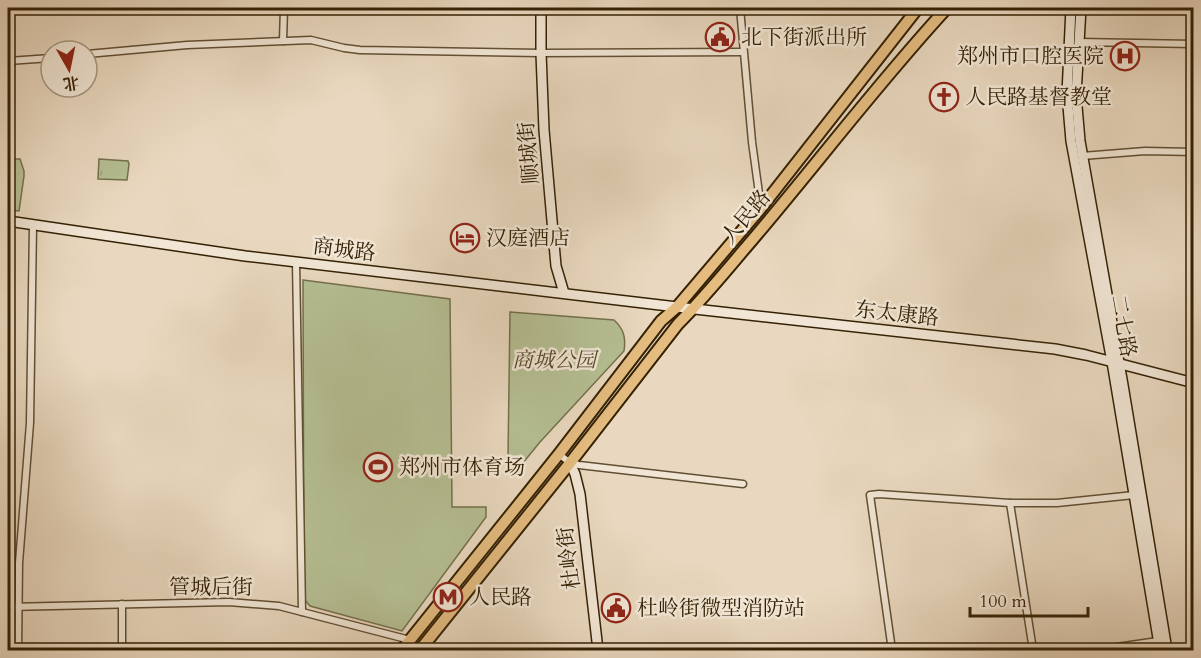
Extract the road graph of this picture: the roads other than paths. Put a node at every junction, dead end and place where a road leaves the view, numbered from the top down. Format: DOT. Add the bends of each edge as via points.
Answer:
graph roads {
  1 [pos="284,8"];
  2 [pos="541,8"];
  3 [pos="740,8"];
  4 [pos="918,8"];
  5 [pos="947,8"];
  6 [pos="1071,8"];
  7 [pos="1081,8"];
  8 [pos="283,41"];
  9 [pos="1079,42"];
  10 [pos="1194,44"];
  11 [pos="743,52"];
  12 [pos="99,53"];
  13 [pos="541,53"];
  14 [pos="39,59"];
  15 [pos="8,61"];
  16 [pos="1194,152"];
  17 [pos="1082,156"];
  18 [pos="761,208"];
  19 [pos="8,221"];
  20 [pos="33,225"];
  21 [pos="296,262"];
  22 [pos="564,294"];
  23 [pos="676,307"];
  24 [pos="693,309"];
  25 [pos="1116,363"];
  26 [pos="1194,383"];
  27 [pos="559,454"];
  28 [pos="570,463"];
  29 [pos="743,484"];
  30 [pos="1134,495"];
  31 [pos="1010,503"];
  32 [pos="122,604"];
  33 [pos="18,606"];
  34 [pos="8,607"];
  35 [pos="302,612"];
  36 [pos="411,640"];
  37 [pos="1159,646"];
  38 [pos="18,651"];
  39 [pos="122,651"];
  40 [pos="402,651"];
  41 [pos="420,651"];
  42 [pos="598,651"];
  43 [pos="892,651"];
  44 [pos="1033,651"];
  45 [pos="1096,651"];
  46 [pos="1167,651"];
  1 -- 8 [label="street"];
  2 -- 13 [label="street, 顺城街"];
  3 -- 11 [label="street"];
  4 -- 18 [label="main road, 人民路"];
  5 -- 24 [label="main road, 人民路"];
  6 -- 25 [label="street, 二七路" via="1068,120"];
  7 -- 9 [label="street, 二七路"];
  8 -- 12 [label="street"];
  8 -- 13 [label="street" via="311,40 360,50"];
  9 -- 10 [label="street"];
  9 -- 17 [label="street, 二七路" via="1076,95"];
  11 -- 13 [label="street"];
  11 -- 18 [label="street"];
  13 -- 22 [label="street, 顺城街" via="556,266"];
  14 -- 15 [label="street"];
  16 -- 17 [label="street"];
  17 -- 25 [label="street, 二七路"];
  18 -- 23 [label="main road, 人民路"];
  19 -- 20 [label="street, 商城路"];
  20 -- 21 [label="street, 商城路"];
  20 -- 33 [label="street" via="30,423"];
  21 -- 22 [label="street, 商城路"];
  21 -- 35 [label="street"];
  22 -- 23 [label="street, 商城路"];
  23 -- 24 [label="street, 东太康路"];
  23 -- 27 [label="main road, 人民路" via="661,321"];
  24 -- 25 [label="street, 东太康路" via="1054,350"];
  24 -- 28 [label="main road, 人民路"];
  25 -- 26 [label="street, 东太康路"];
  25 -- 30 [label="street, 二七路"];
  25 -- 46 [label="street, 二七路"];
  27 -- 28 [label="street"];
  27 -- 36 [label="main road, 人民路"];
  28 -- 29 [label="street"];
  28 -- 41 [label="main road, 人民路"];
  28 -- 42 [label="street, 杜岭街" via="580,494"];
  30 -- 31 [label="street" via="1057,503"];
  30 -- 37 [label="street, 二七路"];
  31 -- 43 [label="street" via="870,495"];
  31 -- 44 [label="street"];
  32 -- 33 [label="street, 管城后街"];
  32 -- 35 [label="street, 管城后街" via="252,603"];
  32 -- 39 [label="street"];
  33 -- 34 [label="street, 管城后街"];
  33 -- 38 [label="street"];
  35 -- 36 [label="street, 管城后街"];
  36 -- 40 [label="main road, 人民路"];
  37 -- 45 [label="street"];
}
